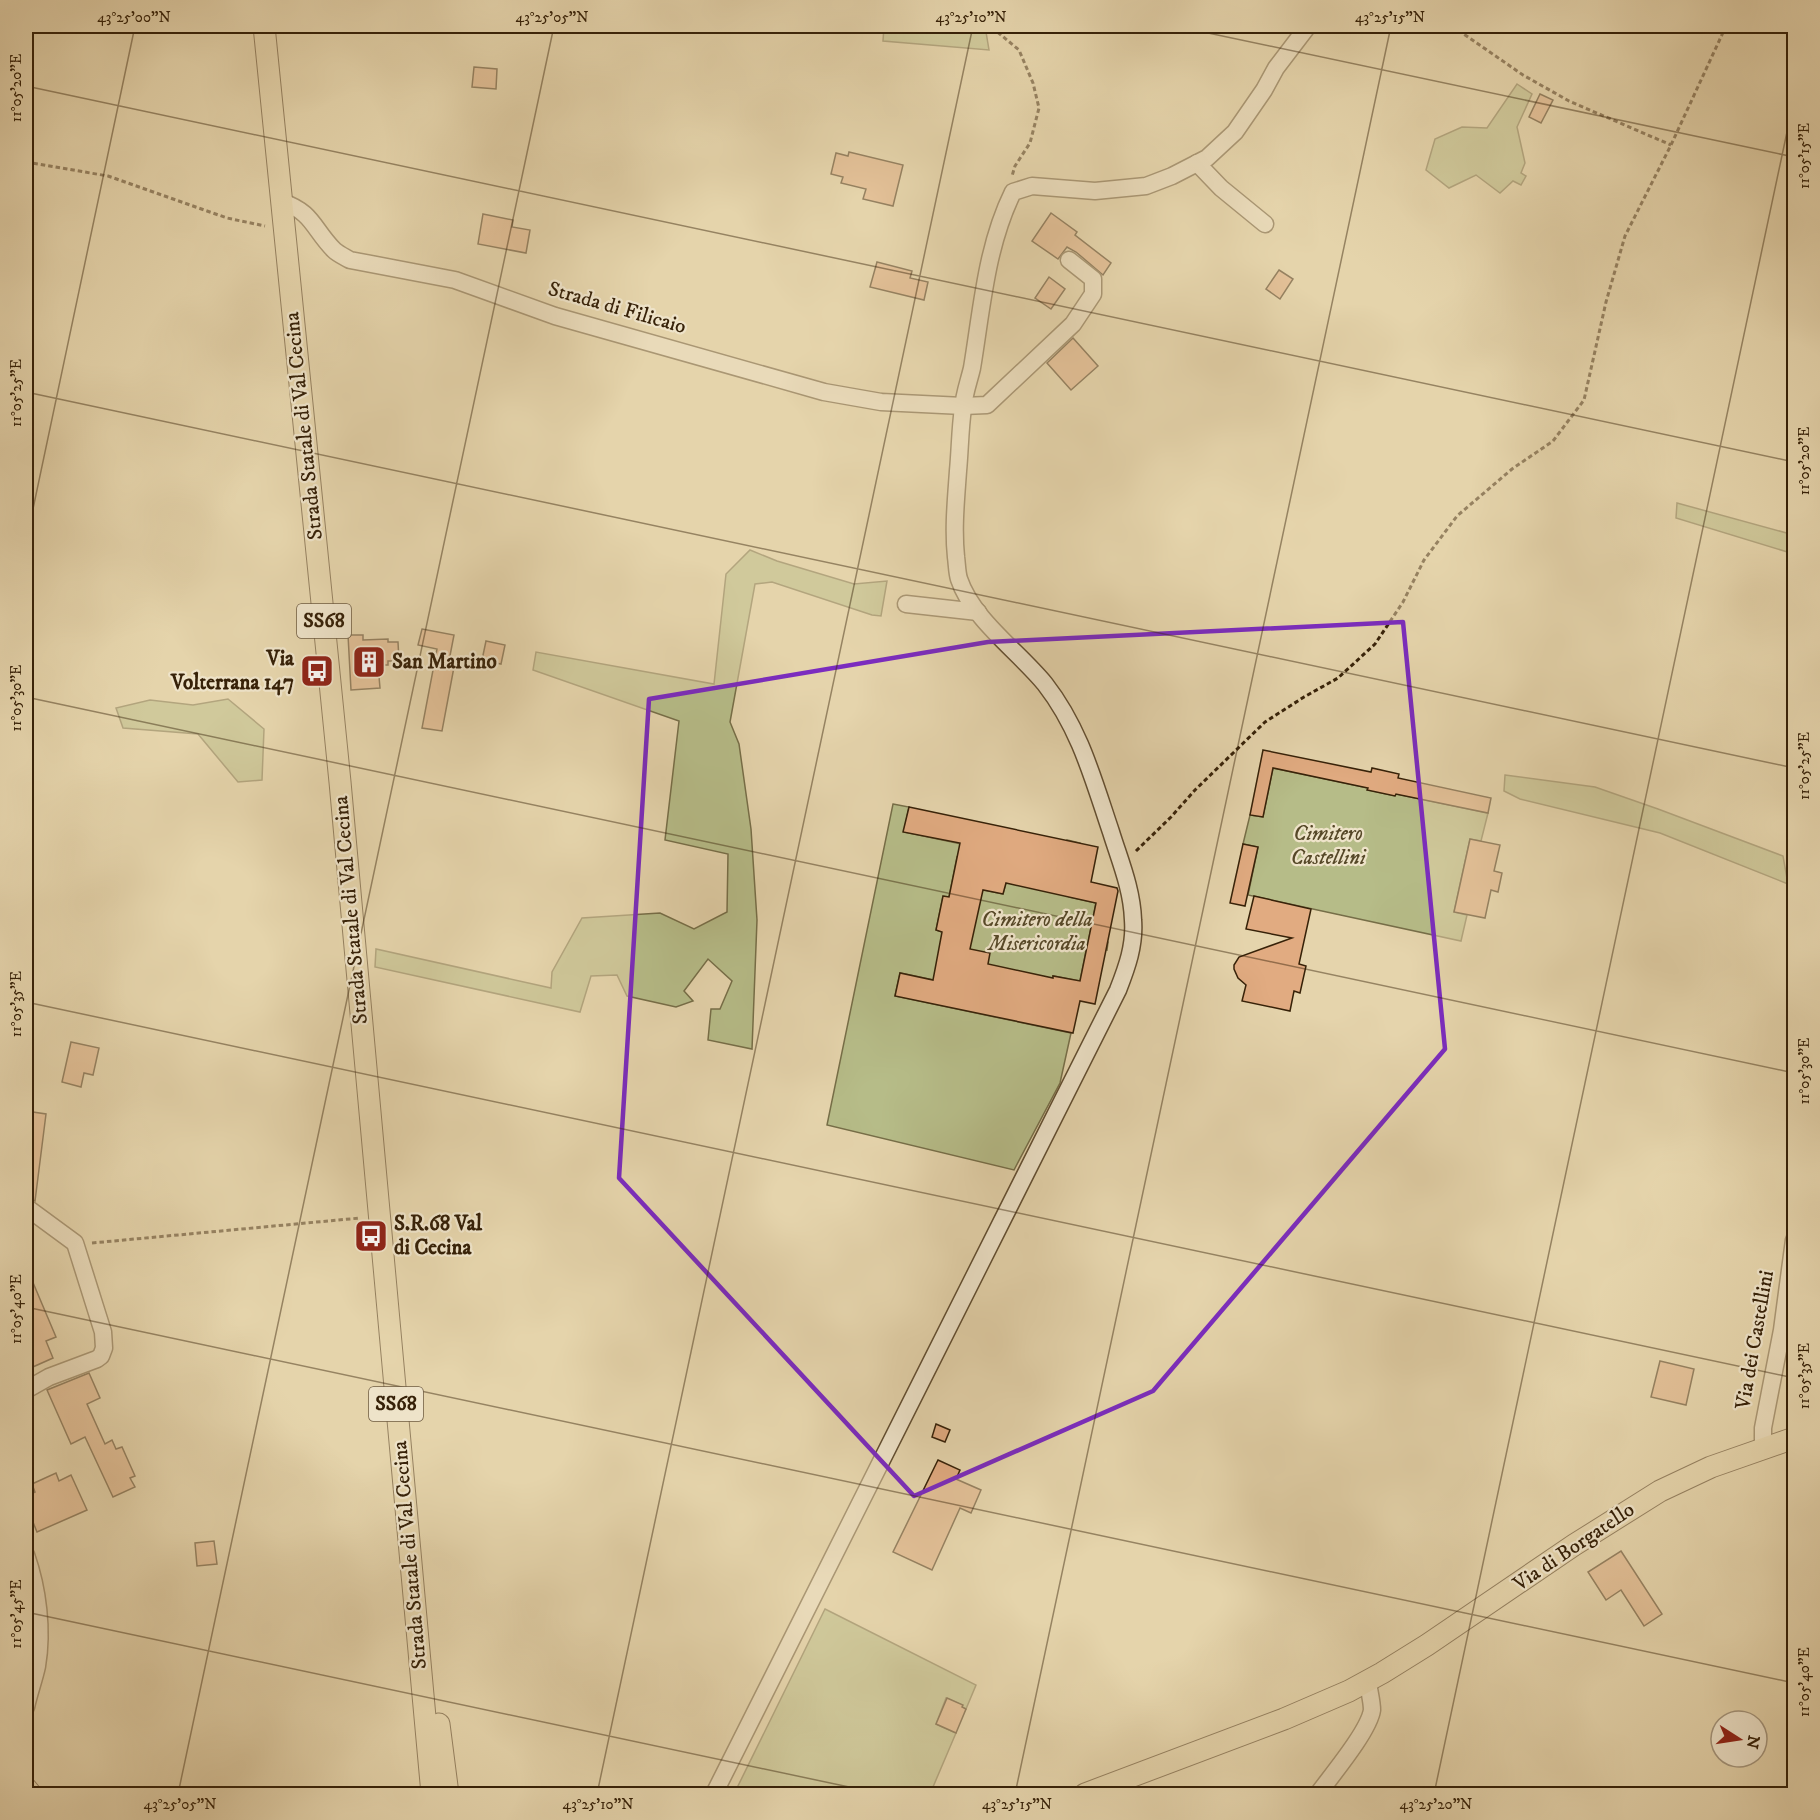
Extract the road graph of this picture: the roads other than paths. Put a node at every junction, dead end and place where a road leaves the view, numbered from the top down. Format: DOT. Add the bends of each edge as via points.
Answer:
graph roads {
  1 [pos="264,26"];
  2 [pos="1308,26"];
  3 [pos="1197,163"];
  4 [pos="282,202"];
  5 [pos="1265,224"];
  6 [pos="1069,260"];
  7 [pos="963,406"];
  8 [pos="906,604"];
  9 [pos="978,612"];
  10 [pos="26,1207"];
  11 [pos="1794,1240"];
  12 [pos="26,1390"];
  13 [pos="1794,1438"];
  14 [pos="1764,1448"];
  15 [pos="26,1555"];
  16 [pos="412,1591"];
  17 [pos="1368,1682"];
  18 [pos="26,1707"];
  19 [pos="432,1794"];
  20 [pos="448,1794"];
  21 [pos="714,1794"];
  22 [pos="1085,1794"];
  23 [pos="1318,1794"];
  1 -- 4 [label="main road, Strada Statale di Val Cecina / SS68"];
  2 -- 3 [label="street" via="1235,132"];
  3 -- 5 [label="street"];
  3 -- 7 [label="street" via="1146,186 1095,191 1032,186 1013,192 994,241"];
  4 -- 7 [label="street, Strada di Filicaio" via="295,206 335,251 350,260 455,280 555,316 824,392 881,402"];
  4 -- 16 [label="main road, Strada Statale di Val Cecina / SS68" via="340,782"];
  6 -- 7 [label="street, Strada di Filicaio" via="1093,279 1092,294 1073,324 987,405"];
  7 -- 9 [label="street" via="954,532 959,579"];
  8 -- 9 [label="street"];
  9 -- 21 [label="street" via="1044,684 1073,728 1090,766 1129,889 1133,944 1118,990"];
  10 -- 12 [label="street" via="75,1243 104,1332 105,1348 97,1359"];
  11 -- 14 [label="street, Via dei Castellini" via="1763,1428"];
  13 -- 14 [label="main road, Via di Borgatello"];
  14 -- 17 [label="main road, Via di Borgatello" via="1678,1481 1644,1500"];
  15 -- 18 [label="street" via="39,1626 37,1667"];
  16 -- 19 [label="main road, Strada Statale di Val Cecina / SS68"];
  16 -- 20 [label="main road" via="434,1686"];
  17 -- 22 [label="main road, Via di Borgatello" via="1284,1719"];
  17 -- 23 [label="street" via="1372,1701 1368,1721"];
}
